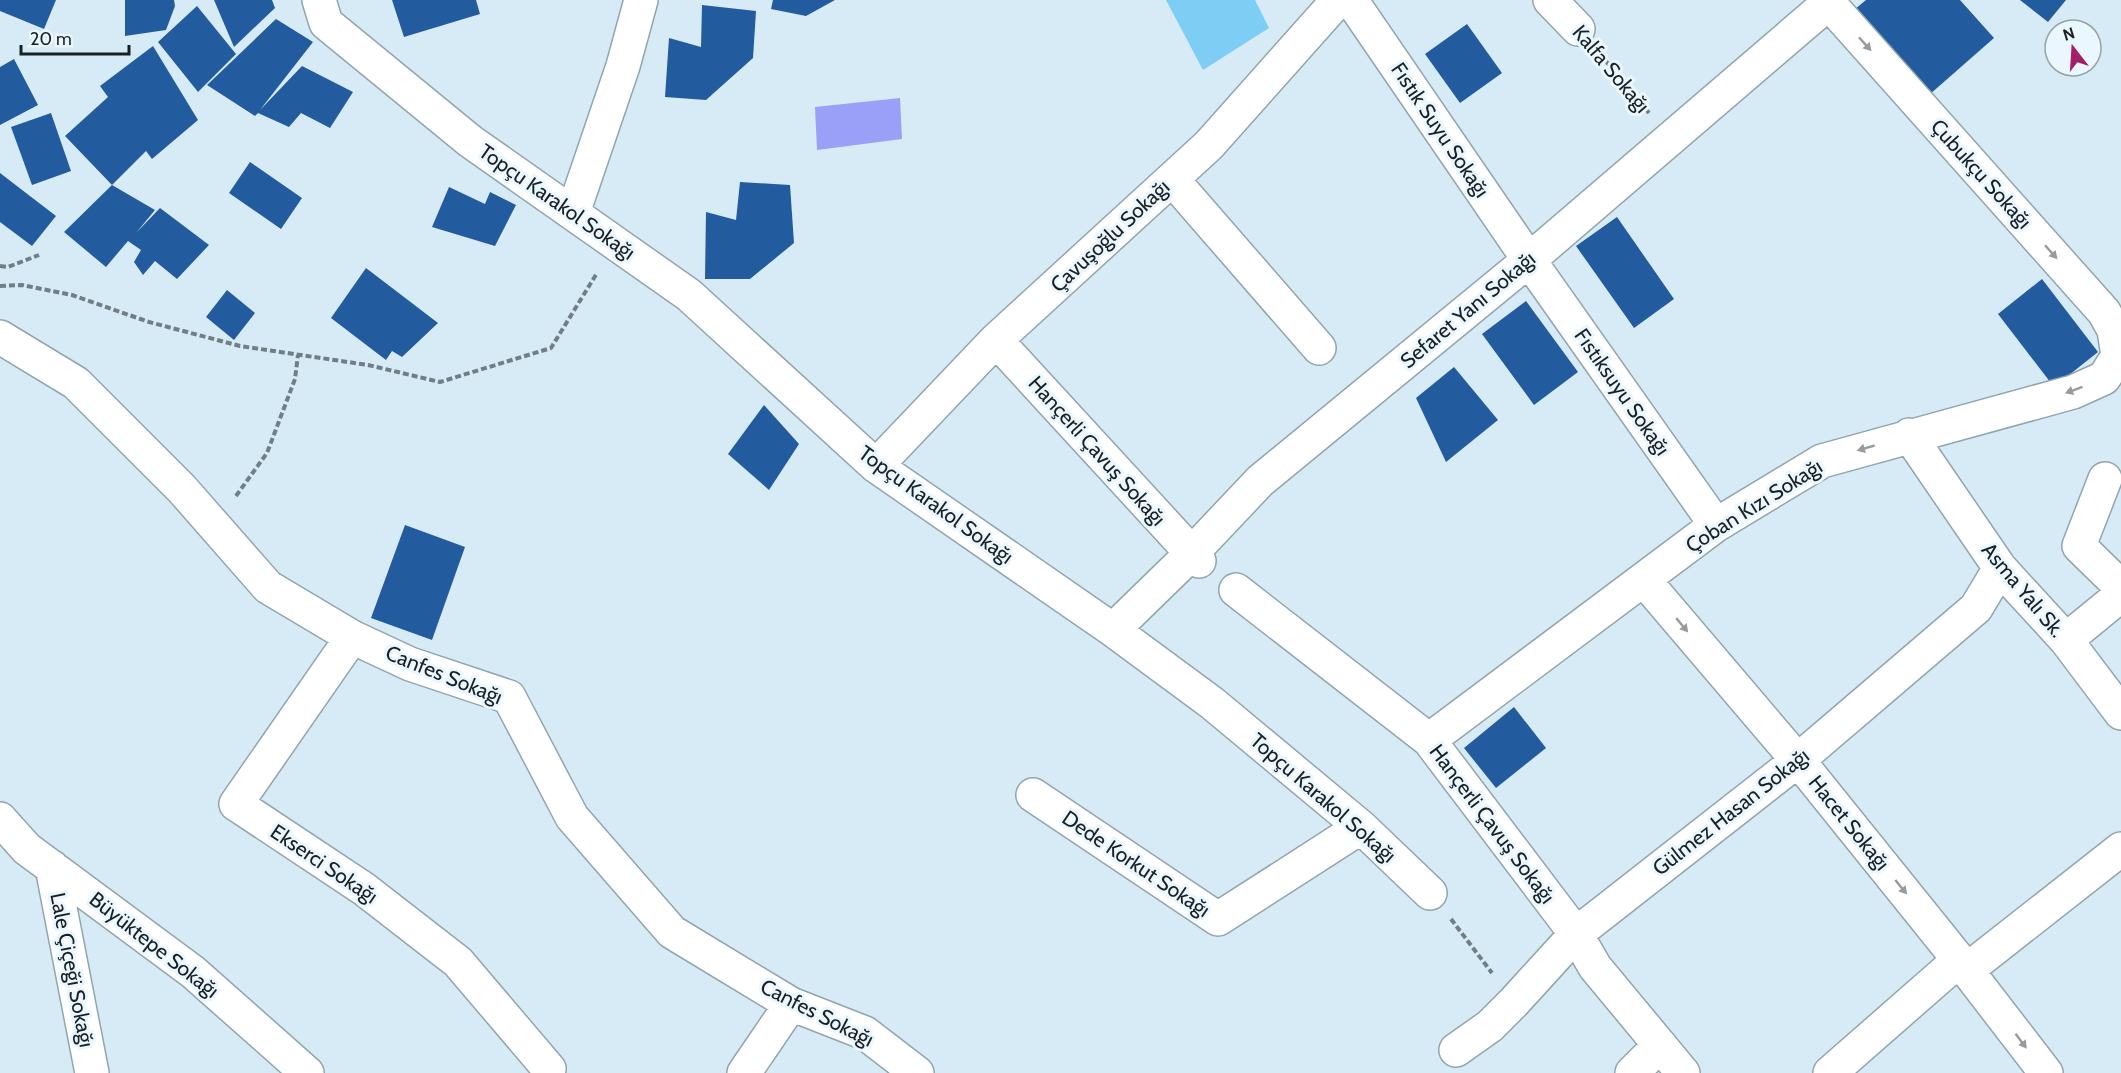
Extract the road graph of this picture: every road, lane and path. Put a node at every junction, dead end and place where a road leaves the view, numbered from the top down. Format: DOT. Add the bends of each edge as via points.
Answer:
graph roads {
  1 [pos="319,0"];
  2 [pos="641,0"];
  3 [pos="1338,0"];
  4 [pos="1351,0"];
  5 [pos="1550,0"];
  6 [pos="1829,1"];
  7 [pos="1578,28"];
  8 [pos="1670,139"];
  9 [pos="1172,178"];
  10 [pos="573,213"];
  11 [pos="615,243"];
  12 [pos="39,255"];
  13 [pos="1529,260"];
  14 [pos="0,266"];
  15 [pos="0,286"];
  16 [pos="0,337"];
  17 [pos="996,340"];
  18 [pos="1319,348"];
  19 [pos="298,355"];
  20 [pos="2118,356"];
  21 [pos="1909,435"];
  22 [pos="876,466"];
  23 [pos="2105,479"];
  24 [pos="1716,525"];
  25 [pos="214,526"];
  26 [pos="1195,557"];
  27 [pos="2000,568"];
  28 [pos="1644,580"];
  29 [pos="2121,587"];
  30 [pos="1236,590"];
  31 [pos="2121,595"];
  32 [pos="1113,630"];
  33 [pos="352,637"];
  34 [pos="2066,640"];
  35 [pos="2121,713"];
  36 [pos="1429,740"];
  37 [pos="1797,762"];
  38 [pos="1033,795"];
  39 [pos="0,819"];
  40 [pos="1361,827"];
  41 [pos="2121,849"];
  42 [pos="52,867"];
  43 [pos="1430,892"];
  44 [pos="1576,934"];
  45 [pos="1963,965"];
  46 [pos="1514,1002"];
  47 [pos="791,1004"];
  48 [pos="1660,1045"];
  49 [pos="1456,1050"];
  50 [pos="552,1072"];
  51 [pos="92,1073"];
  52 [pos="307,1073"];
  53 [pos="744,1073"];
  54 [pos="917,1073"];
  55 [pos="1632,1073"];
  56 [pos="1683,1073"];
  57 [pos="1830,1073"];
  58 [pos="2046,1073"];
  1 -- 10 [label="street, Topçu Karakol Sokağı" via="326,23 470,141"];
  2 -- 10 [label="street" via="624,66"];
  3 -- 9 [label="street, Çavuşoğlu Sokağı" via="1209,145"];
  4 -- 13 [label="street, Fıstık Suyu Sokağı"];
  5 -- 7 [label="street, Kalfa Sokağı"];
  6 -- 8 [label="street, Sefaret Yanı Sokağı"];
  6 -- 20 [label="street, Çubukçu Sokağı, one-way" via="2104,312 2114,330"];
  7 -- 8 [label="path, Kalfa Sokağı"];
  8 -- 13 [label="street, Sefaret Yanı Sokağı"];
  9 -- 17 [label="street, Çavuşoğlu Sokağı"];
  9 -- 18 [label="street"];
  10 -- 11 [label="street, Topçu Karakol Sokağı"];
  11 -- 19 [label="path" via="551,348 440,382 368,365"];
  11 -- 22 [label="street, Topçu Karakol Sokağı" via="689,295"];
  12 -- 14 [label="path" via="8,267"];
  13 -- 24 [label="street, Fıstıksuyu Sokağı"];
  13 -- 26 [label="street, Sefaret Yanı Sokağı" via="1260,481"];
  15 -- 19 [label="path" via="22,285 72,296 240,346"];
  16 -- 25 [label="street, Canfes Sokağı" via="76,383"];
  17 -- 22 [label="street, Çavuşoğlu Sokağı"];
  17 -- 26 [label="street, Hançerli Çavuş Sokağı"];
  19 -- 25 [label="path" via="295,379 267,453"];
  20 -- 21 [label="street, Çoban Kızı Sokağı, one-way" via="2104,378 2073,392"];
  21 -- 24 [label="street, Çoban Kızı Sokağı, one-way" via="1822,461"];
  21 -- 27 [label="street, Asma Yalı Sk."];
  22 -- 32 [label="street, Topçu Karakol Sokağı"];
  23 -- 29 [label="street" via="2079,546"];
  24 -- 28 [label="street, Çoban Kızı Sokağı"];
  25 -- 33 [label="street, Canfes Sokağı" via="268,587"];
  26 -- 32 [label="street, Sefaret Yanı Sokağı"];
  27 -- 34 [label="street, Asma Yalı Sk."];
  27 -- 37 [label="street, Gülmez Hasan Sokağı" via="1976,608"];
  28 -- 36 [label="street, Çoban Kızı Sokağı"];
  28 -- 37 [label="street, Hacet Sokağı, one-way"];
  30 -- 36 [label="street, Hançerli Çavuş Sokağı"];
  31 -- 34 [label="street"];
  32 -- 40 [label="street, Topçu Karakol Sokağı" via="1212,703"];
  33 -- 47 [label="street, Canfes Sokağı" via="410,664 509,697 572,817 672,932"];
  33 -- 50 [label="street, Ekserci Sokağı" via="236,804 364,889 458,962"];
  34 -- 35 [label="street, Asma Yalı Sk."];
  36 -- 44 [label="street, Hançerli Çavuş Sokağı"];
  37 -- 44 [label="street, Gülmez Hasan Sokağı"];
  37 -- 45 [label="street, Hacet Sokağı, one-way"];
  38 -- 40 [label="street, Dede Korkut Sokağı" via="1218,919"];
  39 -- 42 [label="street, Büyüktepe Sokağı" via="27,849"];
  40 -- 43 [label="street, Topçu Karakol Sokağı"];
  41 -- 45 [label="street"];
  42 -- 51 [label="street, Lale Çiçeği Sokağı"];
  42 -- 52 [label="street, Büyüktepe Sokağı" via="193,972"];
  43 -- 46 [label="path"];
  44 -- 46 [label="street, Gülmez Hasan Sokağı"];
  44 -- 48 [label="street, Hançerli Çavuş Sokağı" via="1595,967"];
  45 -- 57 [label="street"];
  45 -- 58 [label="street, Hacet Sokağı, one-way"];
  46 -- 49 [label="street, Gülmez Hasan Sokağı" via="1490,1026"];
  47 -- 53 [label="street"];
  47 -- 54 [label="street, Canfes Sokağı" via="865,1033"];
  48 -- 55 [label="street"];
  48 -- 56 [label="street, Hançerli Çavuş Sokağı"];
}
